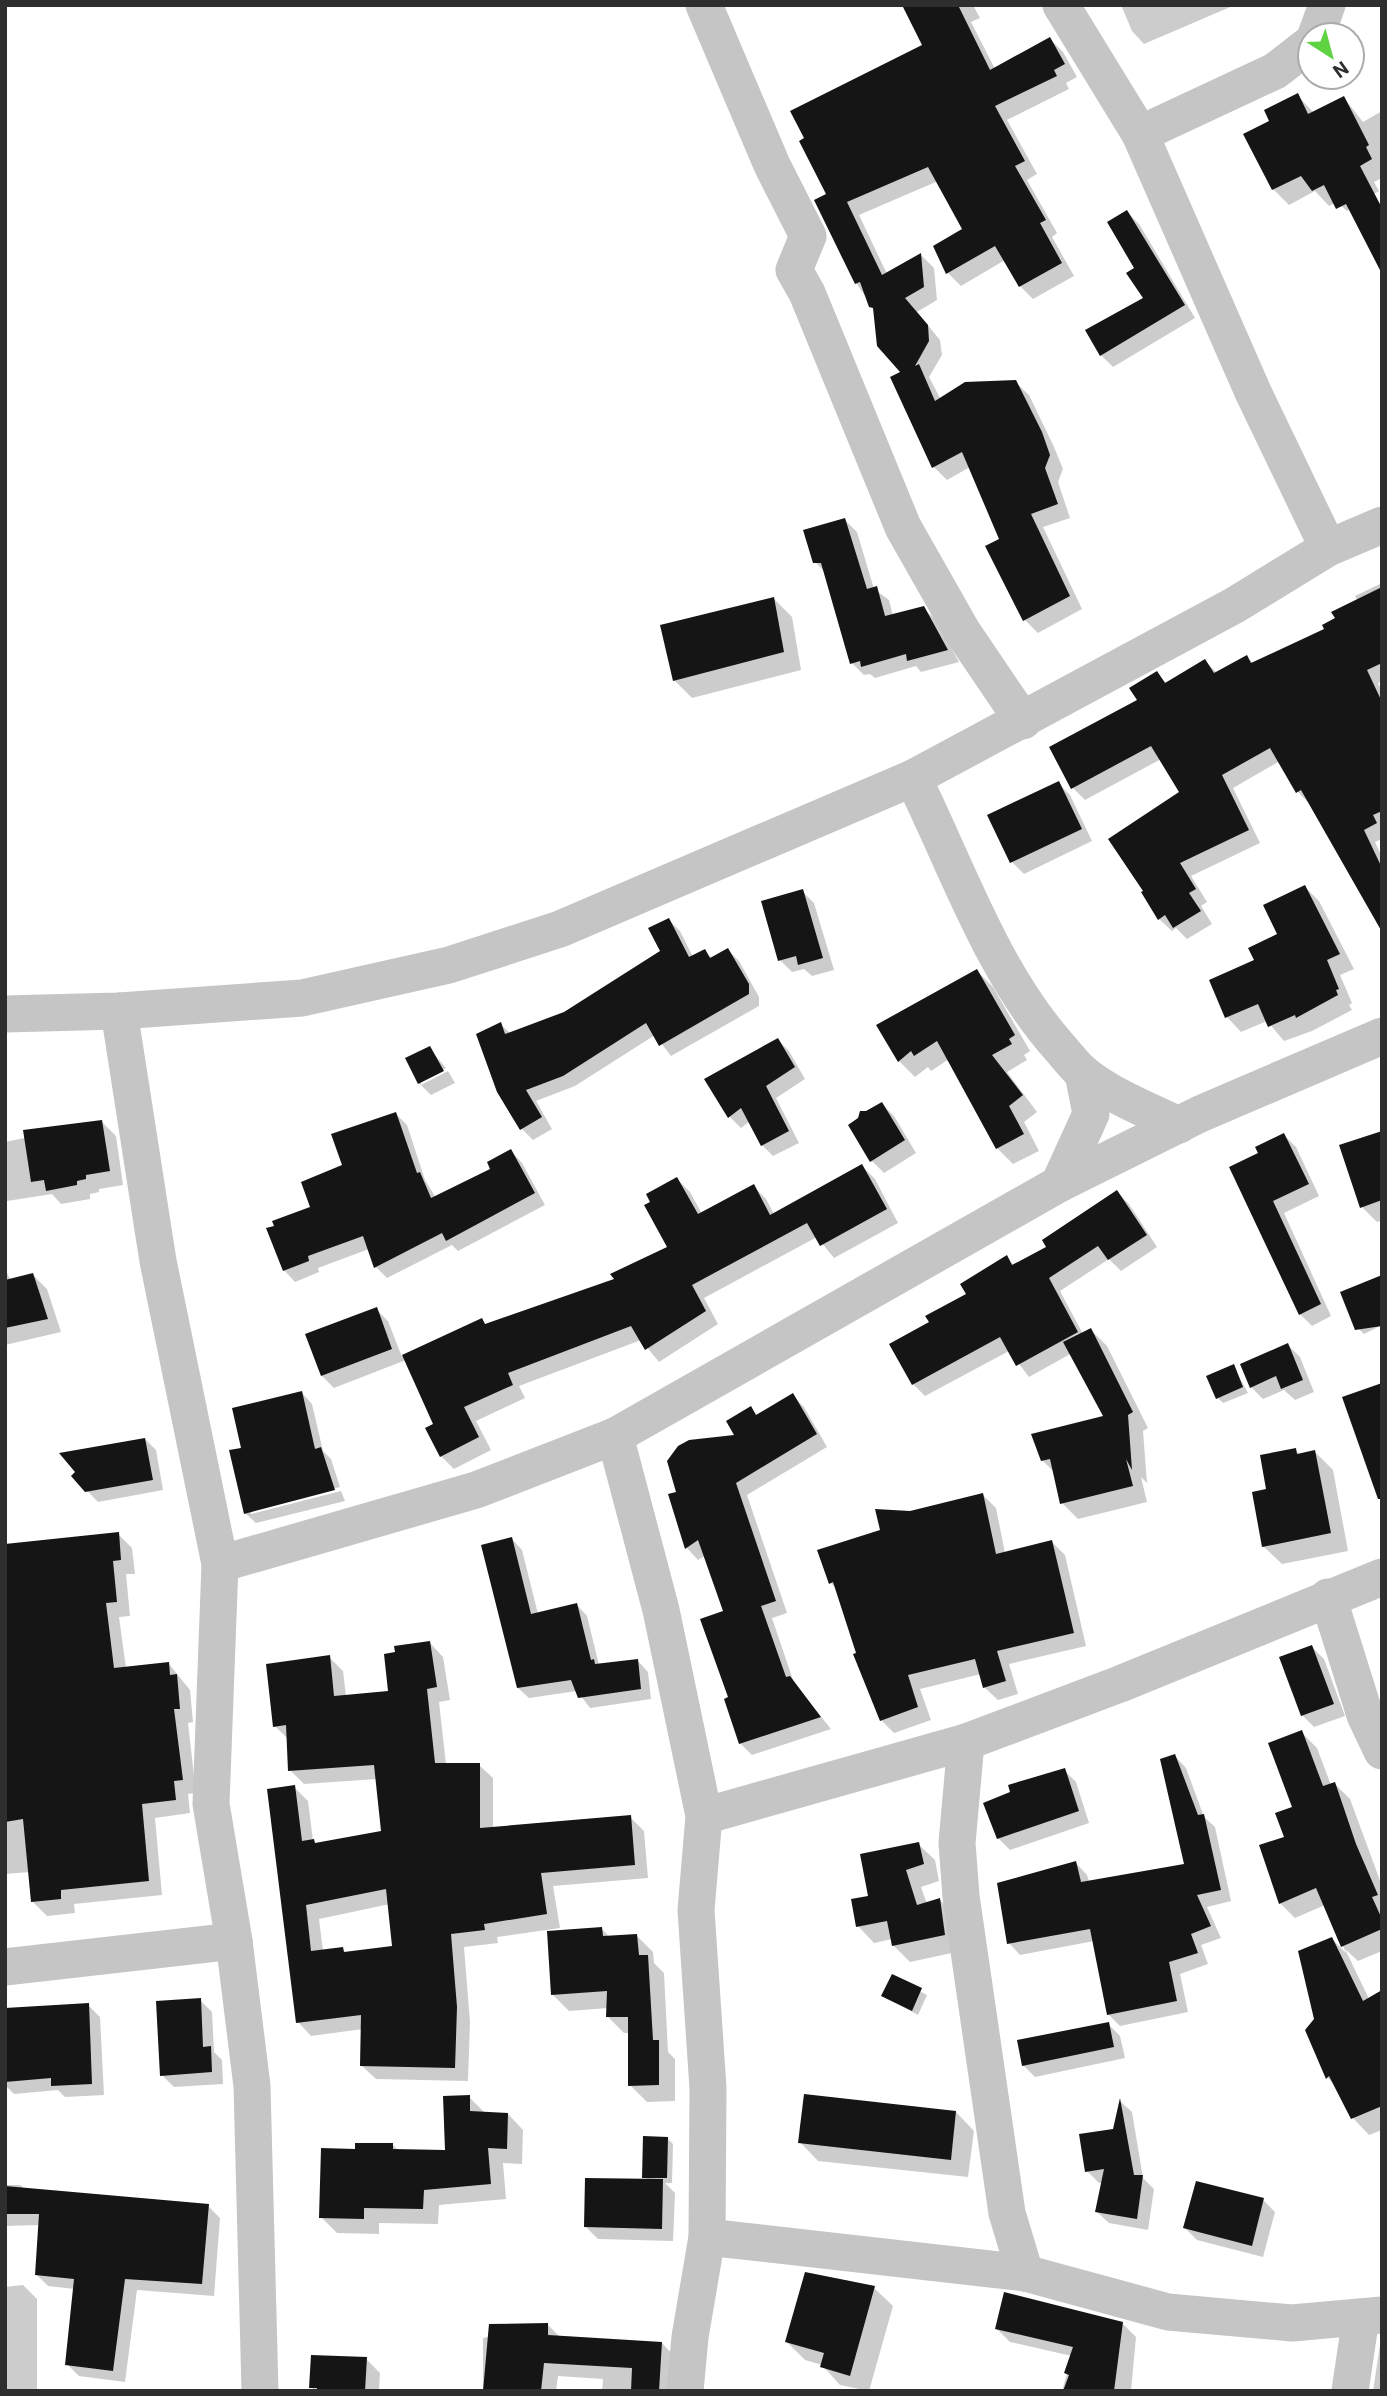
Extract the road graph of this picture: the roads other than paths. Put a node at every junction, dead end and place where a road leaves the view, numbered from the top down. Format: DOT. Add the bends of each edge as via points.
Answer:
graph roads {
  1 [pos="704,5"];
  2 [pos="1061,5"];
  3 [pos="1296,55"];
  4 [pos="1140,134"];
  5 [pos="1382,525"];
  6 [pos="1328,548"];
  7 [pos="1023,721"];
  8 [pos="913,778"];
  9 [pos="119,1011"];
  10 [pos="5,1014"];
  11 [pos="1382,1036"];
  12 [pos="1083,1073"];
  13 [pos="1179,1125"];
  14 [pos="1059,1184"];
  15 [pos="615,1436"];
  16 [pos="220,1564"];
  17 [pos="1382,1577"];
  18 [pos="1328,1597"];
  19 [pos="966,1742"];
  20 [pos="1382,1751"];
  21 [pos="704,1816"];
  22 [pos="234,1941"];
  23 [pos="5,1967"];
  24 [pos="707,2237"];
  25 [pos="1025,2273"];
  26 [pos="1371,2316"];
  27 [pos="260,2391"];
  28 [pos="685,2391"];
  29 [pos="1350,2391"];
  1 -- 7 [label="street" via="772,165 808,236 794,270 903,527 962,631"];
  2 -- 4 [label="street"];
  3 -- 4 [label="street" via="1275,71"];
  4 -- 6 [label="street" via="1253,392"];
  5 -- 6 [label="street"];
  6 -- 7 [label="street" via="1235,605"];
  7 -- 8 [label="street"];
  8 -- 9 [label="street" via="560,929 449,965 302,998"];
  8 -- 12 [label="street" via="986,936 1034,1019"];
  9 -- 10 [label="street"];
  9 -- 16 [label="street" via="158,1261"];
  11 -- 13 [label="street"];
  12 -- 13 [label="street" via="1118,1097"];
  12 -- 14 [label="street" via="1091,1114"];
  13 -- 14 [label="street"];
  14 -- 15 [label="street"];
  15 -- 16 [label="street" via="476,1490"];
  15 -- 21 [label="street" via="661,1610"];
  16 -- 22 [label="street" via="211,1804"];
  17 -- 18 [label="street"];
  18 -- 19 [label="street"];
  18 -- 20 [label="street" via="1365,1715"];
  19 -- 21 [label="street"];
  19 -- 25 [label="street" via="957,1843 961,1896 1007,2213"];
  21 -- 24 [label="street" via="696,1910 708,2088"];
  22 -- 23 [label="street"];
  22 -- 27 [label="street" via="253,2086"];
  24 -- 25 [label="street"];
  24 -- 28 [label="street"];
  25 -- 26 [label="street" via="1168,2312 1292,2323"];
  26 -- 29 [label="street"];
}
